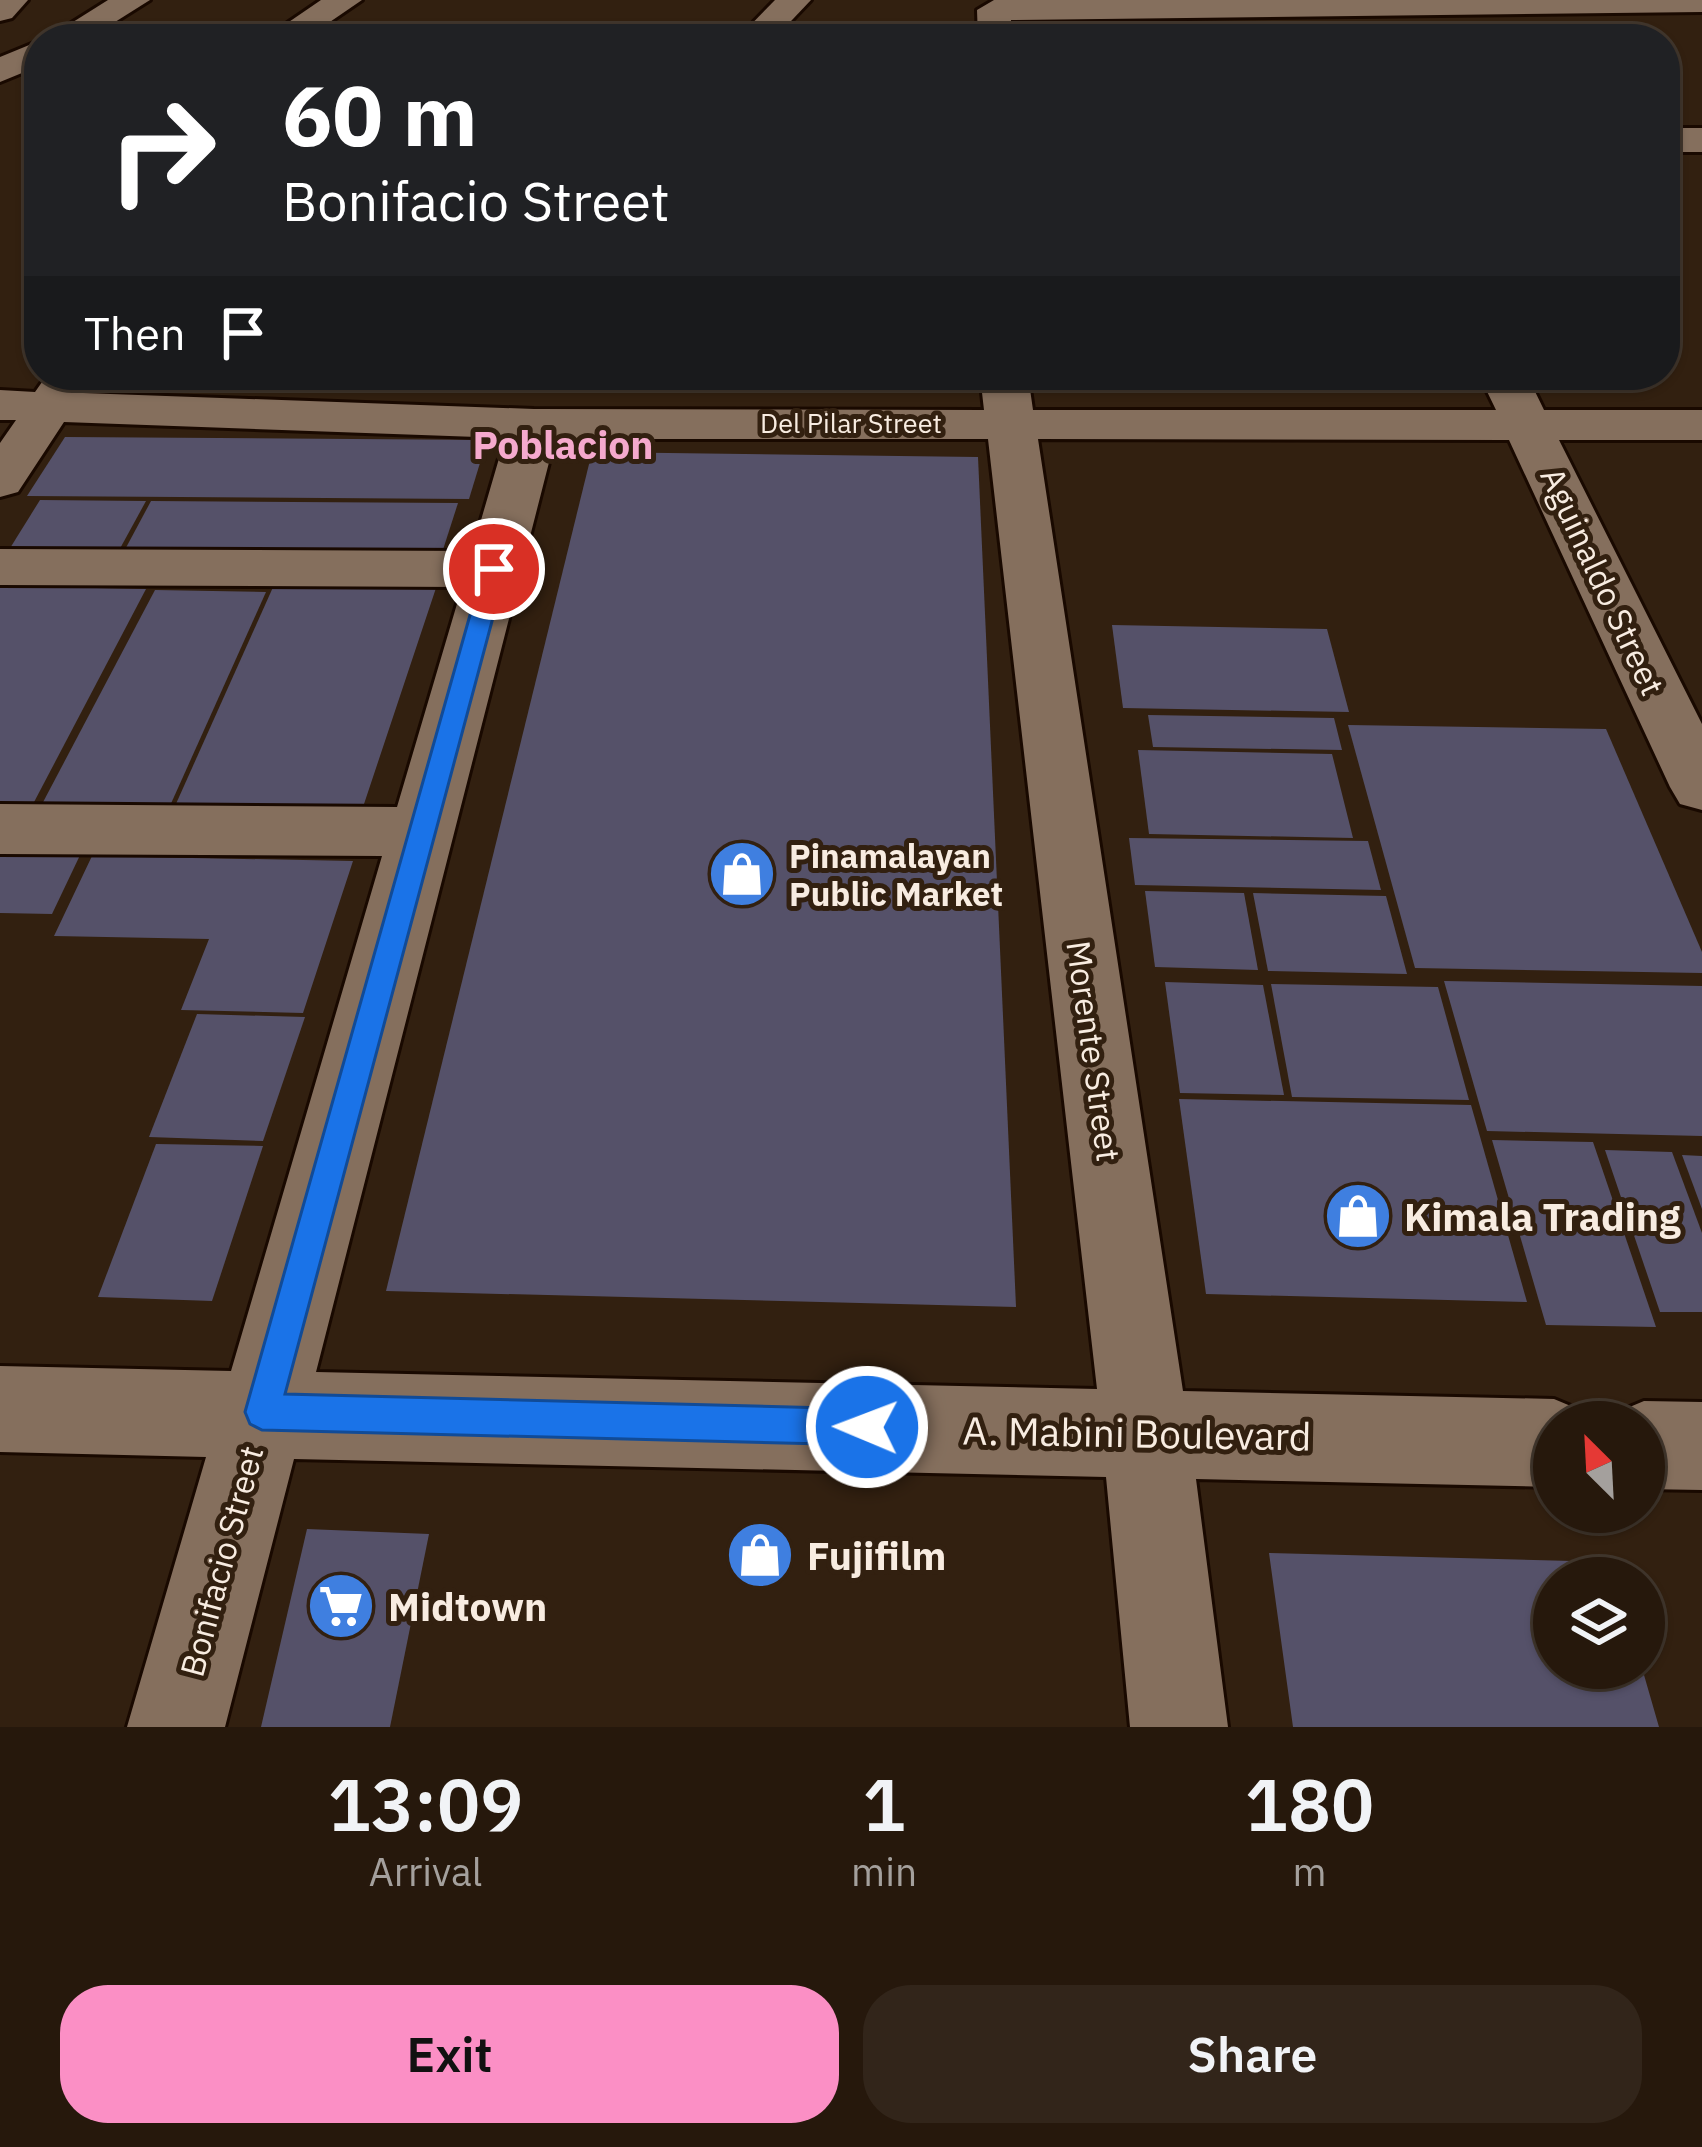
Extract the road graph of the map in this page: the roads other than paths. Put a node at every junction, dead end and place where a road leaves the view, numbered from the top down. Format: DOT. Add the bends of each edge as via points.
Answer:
graph roads {
  1 [pos="11,0"];
  2 [pos="133,0"];
  3 [pos="345,0"];
  4 [pos="794,0"];
  5 [pos="1688,3"];
  6 [pos="0,11"];
  7 [pos="1316,16"];
  8 [pos="90,24"];
  9 [pos="306,24"];
  10 [pos="769,24"];
  11 [pos="994,24"];
  12 [pos="1702,39"];
  13 [pos="1511,390"];
  14 [pos="60,391"];
  15 [pos="1007,398"];
  16 [pos="0,406"];
  17 [pos="534,424"];
  18 [pos="1529,424"];
  19 [pos="1702,425"];
  20 [pos="0,481"];
  21 [pos="0,567"];
  22 [pos="494,569"];
  23 [pos="1702,787"];
  24 [pos="0,829"];
  25 [pos="422,832"];
  26 [pos="0,1409"];
  27 [pos="262,1412"];
  28 [pos="1146,1433"];
  29 [pos="1533,1442"];
  30 [pos="1665,1445"];
  31 [pos="1702,1446"];
  32 [pos="176,1727"];
  33 [pos="1179,1727"];
  1 -- 6 [label="street"];
  2 -- 8 [label="street"];
  3 -- 9 [label="street"];
  4 -- 10 [label="street"];
  5 -- 7 [label="street"];
  5 -- 12 [label="street"];
  7 -- 11 [label="street"];
  13 -- 18 [label="street, Aguinaldo Street"];
  14 -- 16 [label="street, Del Pilar Street"];
  14 -- 17 [label="street, Del Pilar Street"];
  14 -- 20 [label="street"];
  15 -- 17 [label="street, Del Pilar Street"];
  15 -- 18 [label="street, Del Pilar Street"];
  15 -- 28 [label="street, Morente Street"];
  17 -- 22 [label="street, Bonifacio Street"];
  18 -- 19 [label="street, Del Pilar Street"];
  18 -- 23 [label="street, Aguinaldo Street"];
  21 -- 22 [label="street"];
  22 -- 25 [label="street, Bonifacio Street"];
  24 -- 25 [label="street"];
  25 -- 27 [label="street, Bonifacio Street"];
  26 -- 27 [label="street, A. Mabini Boulevard"];
  27 -- 28 [label="street, A. Mabini Boulevard"];
  27 -- 32 [label="street, Bonifacio Street"];
  28 -- 29 [label="street, A. Mabini Boulevard"];
  28 -- 33 [label="street, Morente Street"];
  30 -- 31 [label="street"];
}
